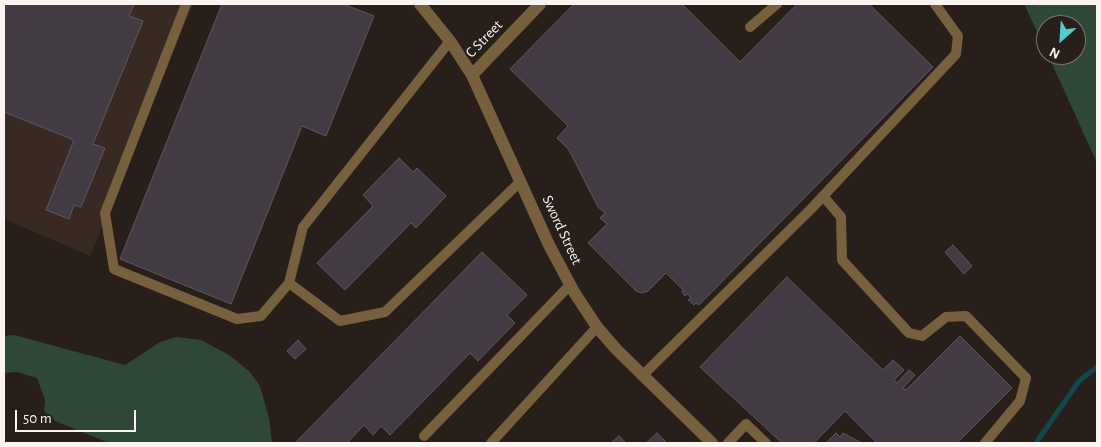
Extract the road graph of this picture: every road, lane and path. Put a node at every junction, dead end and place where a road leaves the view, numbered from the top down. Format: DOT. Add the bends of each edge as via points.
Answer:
graph roads {
  1 [pos="186,4"];
  2 [pos="420,4"];
  3 [pos="540,4"];
  4 [pos="777,4"];
  5 [pos="935,4"];
  6 [pos="750,27"];
  7 [pos="450,41"];
  8 [pos="472,75"];
  9 [pos="521,181"];
  10 [pos="824,196"];
  11 [pos="289,283"];
  12 [pos="570,285"];
  13 [pos="597,327"];
  14 [pos="642,376"];
  15 [pos="424,436"];
  16 [pos="491,443"];
  17 [pos="712,443"];
  18 [pos="728,443"];
  19 [pos="766,443"];
  20 [pos="985,443"];
  1 -- 11 [label="lane" via="105,213 114,269 237,319 261,316"];
  2 -- 7 [label="street, Sword Street"];
  3 -- 8 [label="street, C Street"];
  4 -- 6 [label="lane"];
  5 -- 10 [label="lane" via="958,36 956,54"];
  7 -- 8 [label="street, Sword Street"];
  7 -- 11 [label="lane" via="303,227"];
  8 -- 9 [label="street, Sword Street"];
  9 -- 11 [label="lane" via="385,312 340,320"];
  9 -- 12 [label="street, Sword Street"];
  10 -- 14 [label="lane"];
  10 -- 20 [label="lane" via="841,217 842,260 909,333 922,336 946,317 966,316 1026,378 1020,401"];
  12 -- 13 [label="street, Sword Street"];
  12 -- 15 [label="lane"];
  13 -- 14 [label="street, Sword Street"];
  13 -- 16 [label="lane"];
  14 -- 17 [label="street, Sword Street"];
  18 -- 19 [label="lane" via="746,424"];
}
